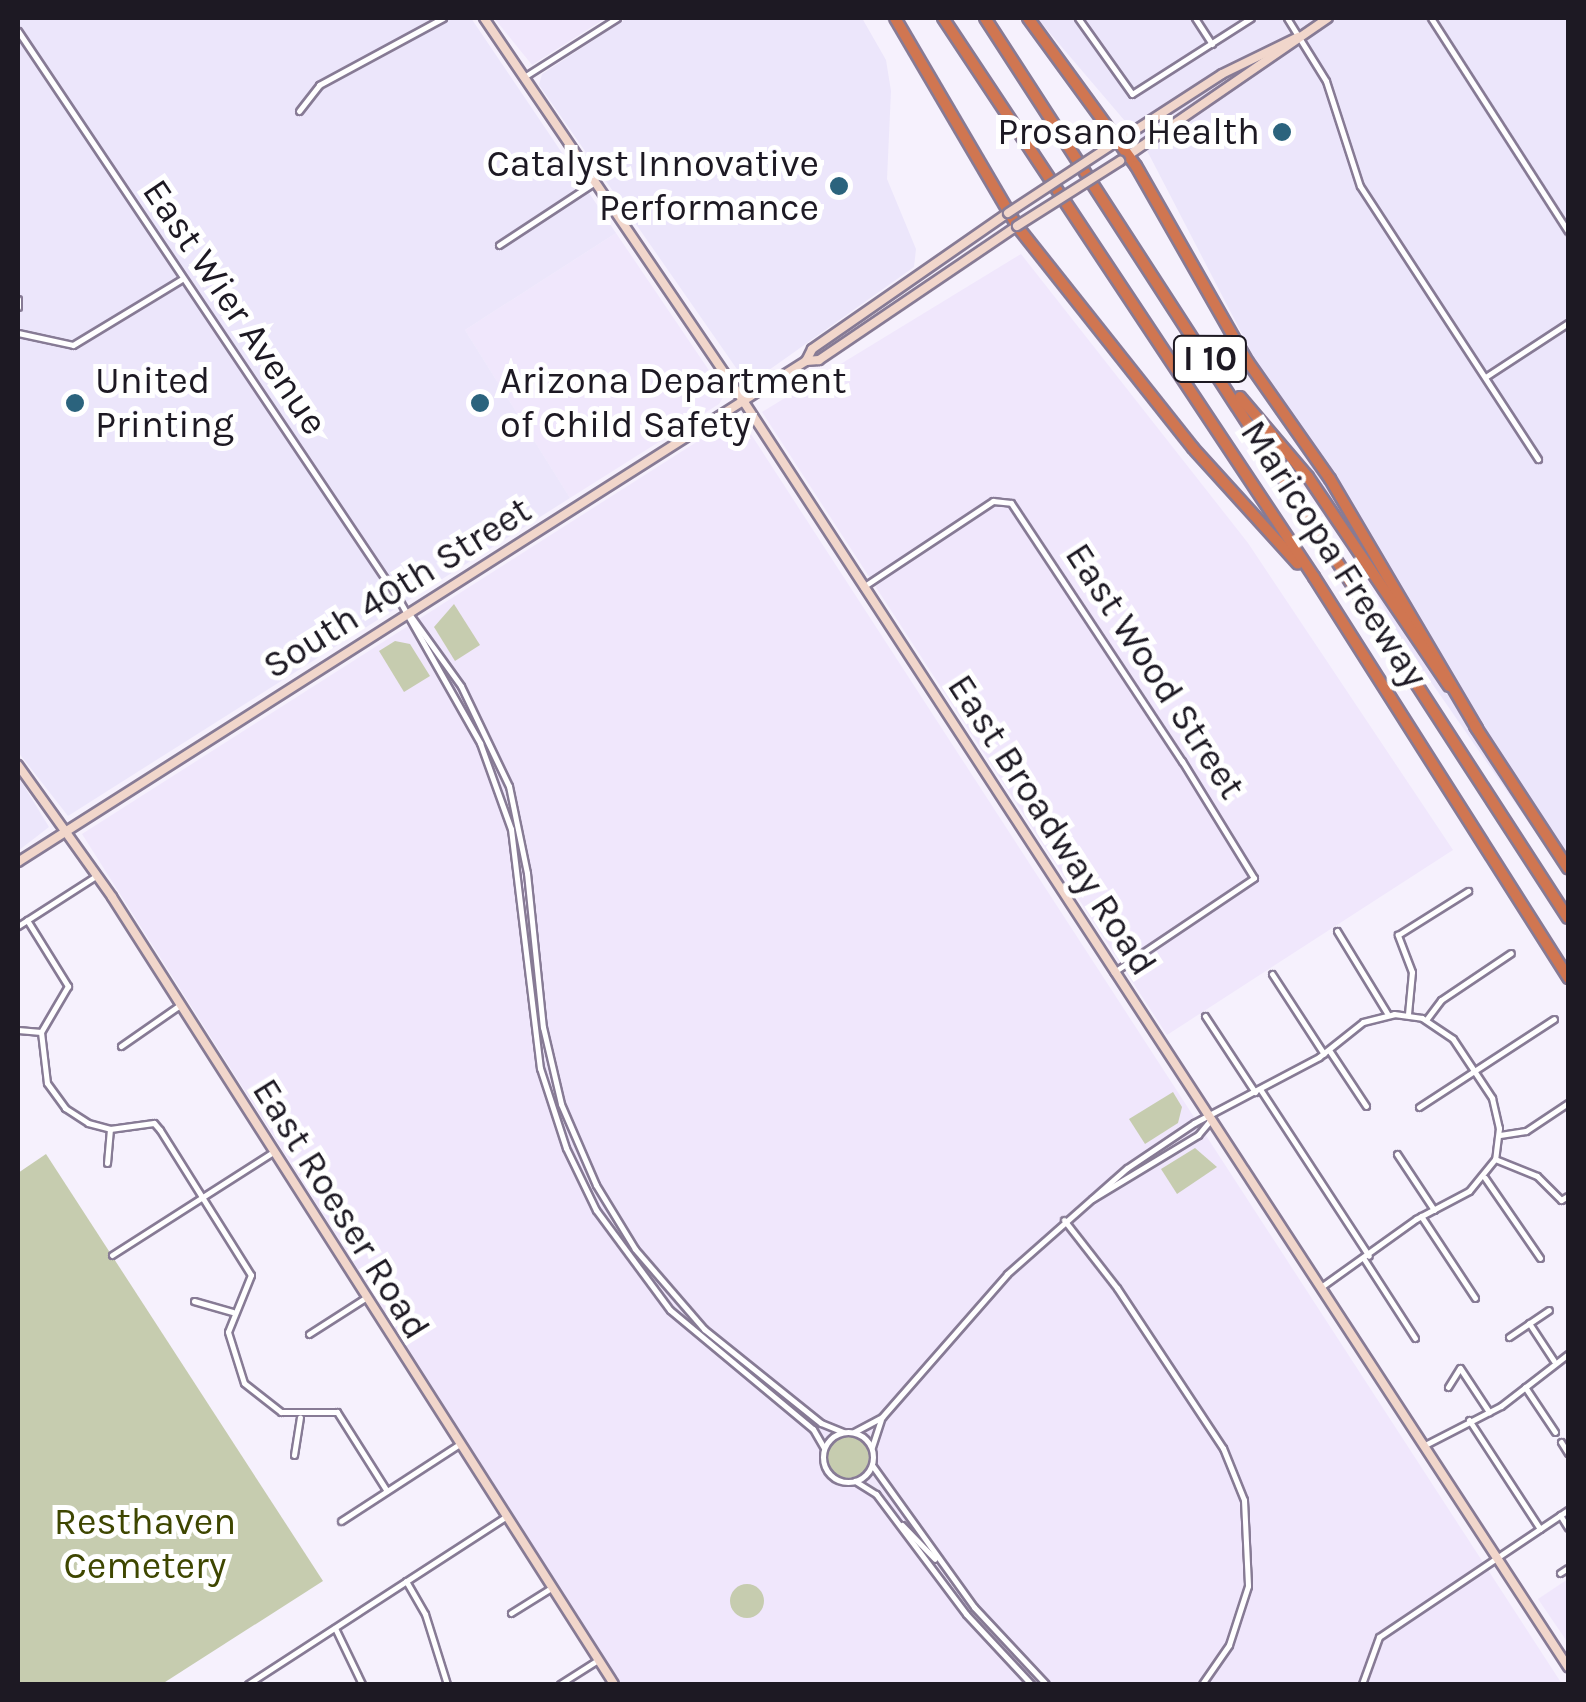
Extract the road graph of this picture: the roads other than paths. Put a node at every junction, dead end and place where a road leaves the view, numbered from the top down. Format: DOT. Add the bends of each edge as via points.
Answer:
graph roads {
  1 [pos="443,18"];
  2 [pos="484,18"];
  3 [pos="617,18"];
  4 [pos="894,18"];
  5 [pos="942,18"];
  6 [pos="985,18"];
  7 [pos="1028,18"];
  8 [pos="1078,18"];
  9 [pos="1196,18"];
  10 [pos="1251,18"];
  11 [pos="1287,18"];
  12 [pos="1328,18"];
  13 [pos="1432,18"];
  14 [pos="18,31"];
  15 [pos="1298,38"];
  16 [pos="1212,44"];
  17 [pos="524,78"];
  18 [pos="298,111"];
  19 [pos="1114,143"];
  20 [pos="1125,159"];
  21 [pos="595,182"];
  22 [pos="1008,212"];
  23 [pos="1017,226"];
  24 [pos="1568,231"];
  25 [pos="500,245"];
  26 [pos="182,280"];
  27 [pos="18,299"];
  28 [pos="18,307"];
  29 [pos="1568,323"];
  30 [pos="18,333"];
  31 [pos="1208,357"];
  32 [pos="806,361"];
  33 [pos="1486,376"];
  34 [pos="744,402"];
  35 [pos="1538,459"];
  36 [pos="1314,578"];
  37 [pos="863,586"];
  38 [pos="407,614"];
  39 [pos="1477,730"];
  40 [pos="18,765"];
  41 [pos="64,832"];
  42 [pos="18,862"];
  43 [pos="1568,868"];
  44 [pos="96,876"];
  45 [pos="1468,891"];
  46 [pos="1568,918"];
  47 [pos="27,920"];
  48 [pos="18,926"];
  49 [pos="1338,931"];
  50 [pos="1511,953"];
  51 [pos="1114,972"];
  52 [pos="1272,974"];
  53 [pos="1568,978"];
  54 [pos="180,1005"];
  55 [pos="1388,1014"];
  56 [pos="1408,1014"];
  57 [pos="1205,1016"];
  58 [pos="1554,1019"];
  59 [pos="1426,1020"];
  60 [pos="18,1030"];
  61 [pos="41,1032"];
  62 [pos="121,1046"];
  63 [pos="1326,1052"];
  64 [pos="1474,1071"];
  65 [pos="1257,1090"];
  66 [pos="1568,1104"];
  67 [pos="1366,1106"];
  68 [pos="1419,1107"];
  69 [pos="1211,1119"];
  70 [pos="110,1129"];
  71 [pos="1500,1135"];
  72 [pos="273,1152"];
  73 [pos="1397,1154"];
  74 [pos="1495,1158"];
  75 [pos="106,1163"];
  76 [pos="1484,1177"];
  77 [pos="1568,1196"];
  78 [pos="203,1197"];
  79 [pos="1092,1199"];
  80 [pos="1434,1210"];
  81 [pos="1421,1216"];
  82 [pos="1064,1220"];
  83 [pos="112,1255"];
  84 [pos="1366,1257"];
  85 [pos="1540,1258"];
  86 [pos="1321,1287"];
  87 [pos="365,1298"];
  88 [pos="1475,1298"];
  89 [pos="194,1301"];
  90 [pos="1549,1310"];
  91 [pos="232,1312"];
  92 [pos="1529,1324"];
  93 [pos="309,1334"];
  94 [pos="1509,1337"];
  95 [pos="1415,1338"];
  96 [pos="1568,1354"];
  97 [pos="1554,1361"];
  98 [pos="1448,1387"];
  99 [pos="1525,1387"];
  100 [pos="1489,1412"];
  101 [pos="300,1416"];
  102 [pos="882,1417"];
  103 [pos="1469,1420"];
  104 [pos="843,1432"];
  105 [pos="854,1432"];
  106 [pos="1555,1432"];
  107 [pos="1561,1442"];
  108 [pos="458,1445"];
  109 [pos="1424,1446"];
  110 [pos="824,1448"];
  111 [pos="872,1450"];
  112 [pos="1568,1453"];
  113 [pos="294,1454"];
  114 [pos="872,1465"];
  115 [pos="855,1481"];
  116 [pos="387,1491"];
  117 [pos="1568,1510"];
  118 [pos="1560,1515"];
  119 [pos="505,1517"];
  120 [pos="896,1520"];
  121 [pos="341,1521"];
  122 [pos="1540,1528"];
  123 [pos="1568,1528"];
  124 [pos="1498,1558"];
  125 [pos="938,1560"];
  126 [pos="1568,1568"];
  127 [pos="1560,1573"];
  128 [pos="406,1581"];
  129 [pos="551,1588"];
  130 [pos="511,1613"];
  131 [pos="335,1628"];
  132 [pos="598,1660"];
  133 [pos="1568,1667"];
  134 [pos="248,1684"];
  135 [pos="362,1684"];
  136 [pos="447,1684"];
  137 [pos="560,1684"];
  138 [pos="614,1684"];
  139 [pos="1032,1684"];
  140 [pos="1046,1684"];
  141 [pos="1202,1684"];
  142 [pos="1362,1684"];
  1 -- 18 [label="street" via="319,85"];
  2 -- 17 [label="main road, East Broadway Road"];
  3 -- 17 [label="street"];
  4 -- 22 [label="highway"];
  5 -- 36 [label="highway, Maricopa Freeway / I 10"];
  6 -- 31 [label="highway, Maricopa Freeway / I 10"];
  7 -- 19 [label="highway"];
  8 -- 16 [label="street" via="1132,94"];
  9 -- 16 [label="street"];
  10 -- 16 [label="street"];
  11 -- 15 [label="street"];
  12 -- 15 [label="main road, South 40th Street"];
  13 -- 24 [label="street"];
  14 -- 26 [label="street, East Wier Avenue"];
  15 -- 19 [label="main road, South 40th Street" via="1222,74"];
  15 -- 20 [label="main road, South 40th Street"];
  15 -- 33 [label="street" via="1326,81 1360,186"];
  17 -- 21 [label="main road, East Broadway Road"];
  19 -- 20 [label="highway"];
  19 -- 22 [label="main road, South 40th Street, bridge"];
  20 -- 23 [label="main road, South 40th Street, bridge"];
  20 -- 39 [label="highway" via="1248,362 1330,479"];
  21 -- 25 [label="street"];
  21 -- 34 [label="main road, East Broadway Road"];
  22 -- 23 [label="highway"];
  22 -- 32 [label="main road, South 40th Street" via="812,349"];
  23 -- 32 [label="main road, South 40th Street" via="819,360"];
  23 -- 36 [label="highway" via="1210,470"];
  26 -- 30 [label="street" via="73,344"];
  26 -- 38 [label="street, East Wier Avenue"];
  27 -- 28 [label="street"];
  29 -- 33 [label="street"];
  31 -- 39 [label="highway" via="1308,476"];
  31 -- 46 [label="highway, Maricopa Freeway / I 10"];
  32 -- 34 [label="main road, South 40th Street"];
  33 -- 35 [label="street"];
  34 -- 37 [label="main road, East Broadway Road"];
  34 -- 38 [label="main road, South 40th Street"];
  36 -- 53 [label="highway, Maricopa Freeway / I 10"];
  37 -- 51 [label="main road, East Broadway Road"];
  37 -- 51 [label="street, East Wood Street" via="1003,499 1017,509 1254,878"];
  38 -- 41 [label="main road, South 40th Street"];
  38 -- 104 [label="street" via="422,624 469,700 509,786 551,1064 571,1130 608,1208 704,1328 828,1428"];
  38 -- 110 [label="street" via="500,794 518,876 540,1068 584,1187 625,1257 670,1310 813,1430"];
  39 -- 43 [label="highway"];
  40 -- 41 [label="main road, East Roeser Road"];
  41 -- 42 [label="main road, South 40th Street"];
  41 -- 44 [label="main road, East Roeser Road"];
  44 -- 47 [label="street"];
  44 -- 54 [label="main road, East Roeser Road"];
  45 -- 56 [label="street" via="1398,935 1412,972"];
  47 -- 48 [label="street"];
  47 -- 61 [label="street" via="68,986"];
  49 -- 55 [label="street"];
  50 -- 59 [label="street" via="1441,1000"];
  51 -- 69 [label="main road, East Broadway Road"];
  52 -- 63 [label="street"];
  54 -- 62 [label="street"];
  54 -- 72 [label="main road, East Roeser Road"];
  55 -- 56 [label="street"];
  55 -- 63 [label="street" via="1358,1025"];
  56 -- 59 [label="street"];
  57 -- 65 [label="street"];
  58 -- 64 [label="street"];
  59 -- 64 [label="street" via="1453,1039"];
  60 -- 61 [label="street"];
  61 -- 70 [label="street" via="40,1054 56,1096 88,1122"];
  63 -- 65 [label="street"];
  63 -- 67 [label="street"];
  64 -- 68 [label="street"];
  64 -- 71 [label="street" via="1496,1109"];
  65 -- 69 [label="street"];
  65 -- 84 [label="street"];
  66 -- 71 [label="street" via="1526,1131"];
  69 -- 79 [label="street" via="1127,1168"];
  69 -- 79 [label="street" via="1200,1134"];
  69 -- 86 [label="main road, East Broadway Road"];
  70 -- 75 [label="street"];
  70 -- 78 [label="street" via="154,1123"];
  71 -- 74 [label="street"];
  72 -- 78 [label="street"];
  72 -- 87 [label="main road, East Roeser Road"];
  73 -- 80 [label="street"];
  74 -- 76 [label="street"];
  74 -- 77 [label="street" via="1537,1176 1561,1200"];
  76 -- 80 [label="street"];
  76 -- 85 [label="street"];
  78 -- 83 [label="street"];
  78 -- 91 [label="street" via="251,1275"];
  79 -- 82 [label="street"];
  80 -- 81 [label="street"];
  81 -- 84 [label="street"];
  81 -- 88 [label="street"];
  82 -- 102 [label="street" via="973,1310"];
  82 -- 141 [label="street" via="1146,1329 1222,1448 1244,1500 1248,1586 1229,1645"];
  84 -- 86 [label="street"];
  84 -- 95 [label="street"];
  86 -- 109 [label="main road, East Broadway Road"];
  87 -- 93 [label="street"];
  87 -- 108 [label="main road, East Roeser Road"];
  89 -- 91 [label="street"];
  90 -- 92 [label="street"];
  91 -- 101 [label="street" via="232,1359 244,1383 262,1402"];
  92 -- 94 [label="street"];
  92 -- 97 [label="street"];
  96 -- 97 [label="street"];
  97 -- 99 [label="street"];
  98 -- 100 [label="street" via="1460,1368"];
  99 -- 100 [label="street"];
  99 -- 106 [label="street"];
  100 -- 103 [label="street"];
  101 -- 113 [label="street"];
  101 -- 116 [label="street" via="337,1412"];
  102 -- 105 [label="street"];
  102 -- 111 [label="street"];
  103 -- 109 [label="street"];
  103 -- 122 [label="street"];
  104 -- 105 [label="street"];
  104 -- 110 [label="street"];
  105 -- 111 [label="street"];
  107 -- 112 [label="street"];
  108 -- 116 [label="street"];
  108 -- 119 [label="main road, East Roeser Road"];
  109 -- 124 [label="main road, East Broadway Road"];
  110 -- 115 [label="street" via="829,1474"];
  111 -- 114 [label="street"];
  114 -- 115 [label="street"];
  114 -- 125 [label="street"];
  115 -- 120 [label="street" via="872,1490"];
  116 -- 121 [label="street"];
  117 -- 118 [label="street"];
  118 -- 122 [label="street"];
  118 -- 123 [label="street"];
  119 -- 128 [label="street"];
  119 -- 129 [label="main road, East Roeser Road"];
  120 -- 125 [label="street"];
  120 -- 139 [label="street" via="966,1614"];
  122 -- 124 [label="street"];
  124 -- 133 [label="main road, East Broadway Road"];
  124 -- 142 [label="street" via="1380,1637"];
  125 -- 140 [label="street"];
  126 -- 127 [label="street"];
  128 -- 131 [label="street"];
  128 -- 136 [label="street" via="425,1614"];
  129 -- 130 [label="street"];
  129 -- 132 [label="main road, East Roeser Road"];
  131 -- 134 [label="street"];
  131 -- 135 [label="street"];
  132 -- 137 [label="street"];
  132 -- 138 [label="main road, East Roeser Road"];
}
